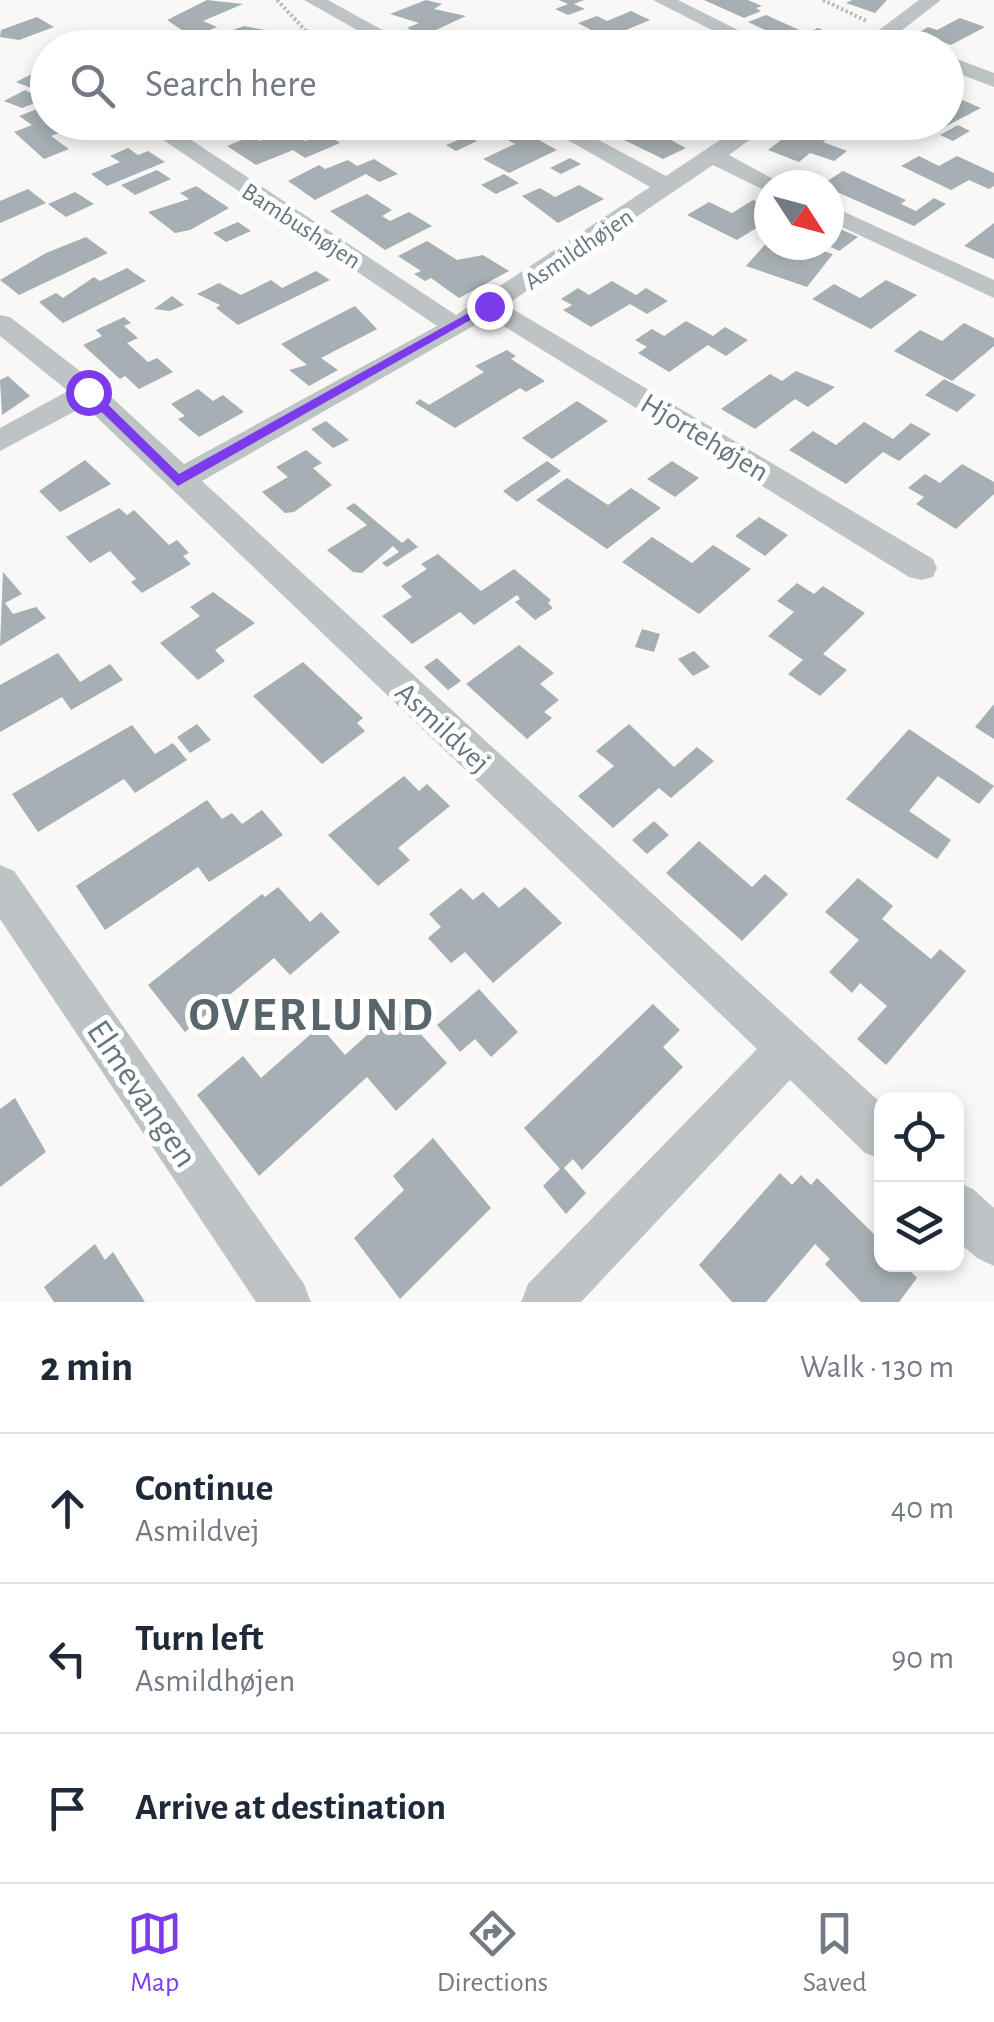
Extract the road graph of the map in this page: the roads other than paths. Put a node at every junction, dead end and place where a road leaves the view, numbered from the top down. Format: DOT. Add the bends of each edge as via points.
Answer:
graph roads {
  1 [pos="314,0"];
  2 [pos="663,0"];
  3 [pos="931,0"];
  4 [pos="371,30"];
  5 [pos="726,30"];
  6 [pos="889,30"];
  7 [pos="964,68"];
  8 [pos="994,81"];
  9 [pos="175,140"];
  10 [pos="581,140"];
  11 [pos="738,140"];
  12 [pos="714,158"];
  13 [pos="754,177"];
  14 [pos="669,187"];
  15 [pos="844,219"];
  16 [pos="994,290"];
  17 [pos="489,306"];
  18 [pos="0,323"];
  19 [pos="456,327"];
  20 [pos="88,392"];
  21 [pos="0,441"];
  22 [pos="178,481"];
  23 [pos="922,568"];
  24 [pos="0,884"];
  25 [pos="788,1048"];
  26 [pos="874,1129"];
  27 [pos="964,1214"];
  28 [pos="994,1242"];
  29 [pos="286,1302"];
  30 [pos="546,1302"];
  1 -- 4 [label="street"];
  2 -- 5 [label="street"];
  3 -- 6 [label="street"];
  7 -- 8 [label="street"];
  9 -- 19 [label="street, Bambushøjen"];
  10 -- 14 [label="street"];
  11 -- 12 [label="street, Asmildhøjen"];
  12 -- 13 [label="street"];
  12 -- 14 [label="street, Asmildhøjen"];
  14 -- 17 [label="street, Asmildhøjen"];
  15 -- 16 [label="street"];
  17 -- 19 [label="street, Asmildhøjen"];
  17 -- 23 [label="street, Hjortehøjen"];
  18 -- 20 [label="street, Asmildvej"];
  19 -- 22 [label="street, Asmildhøjen"];
  20 -- 21 [label="street"];
  20 -- 22 [label="street, Asmildvej"];
  22 -- 25 [label="street, Asmildvej"];
  24 -- 29 [label="street, Elmevangen"];
  25 -- 26 [label="street, Asmildvej"];
  25 -- 30 [label="street"];
  27 -- 28 [label="street"];
}
